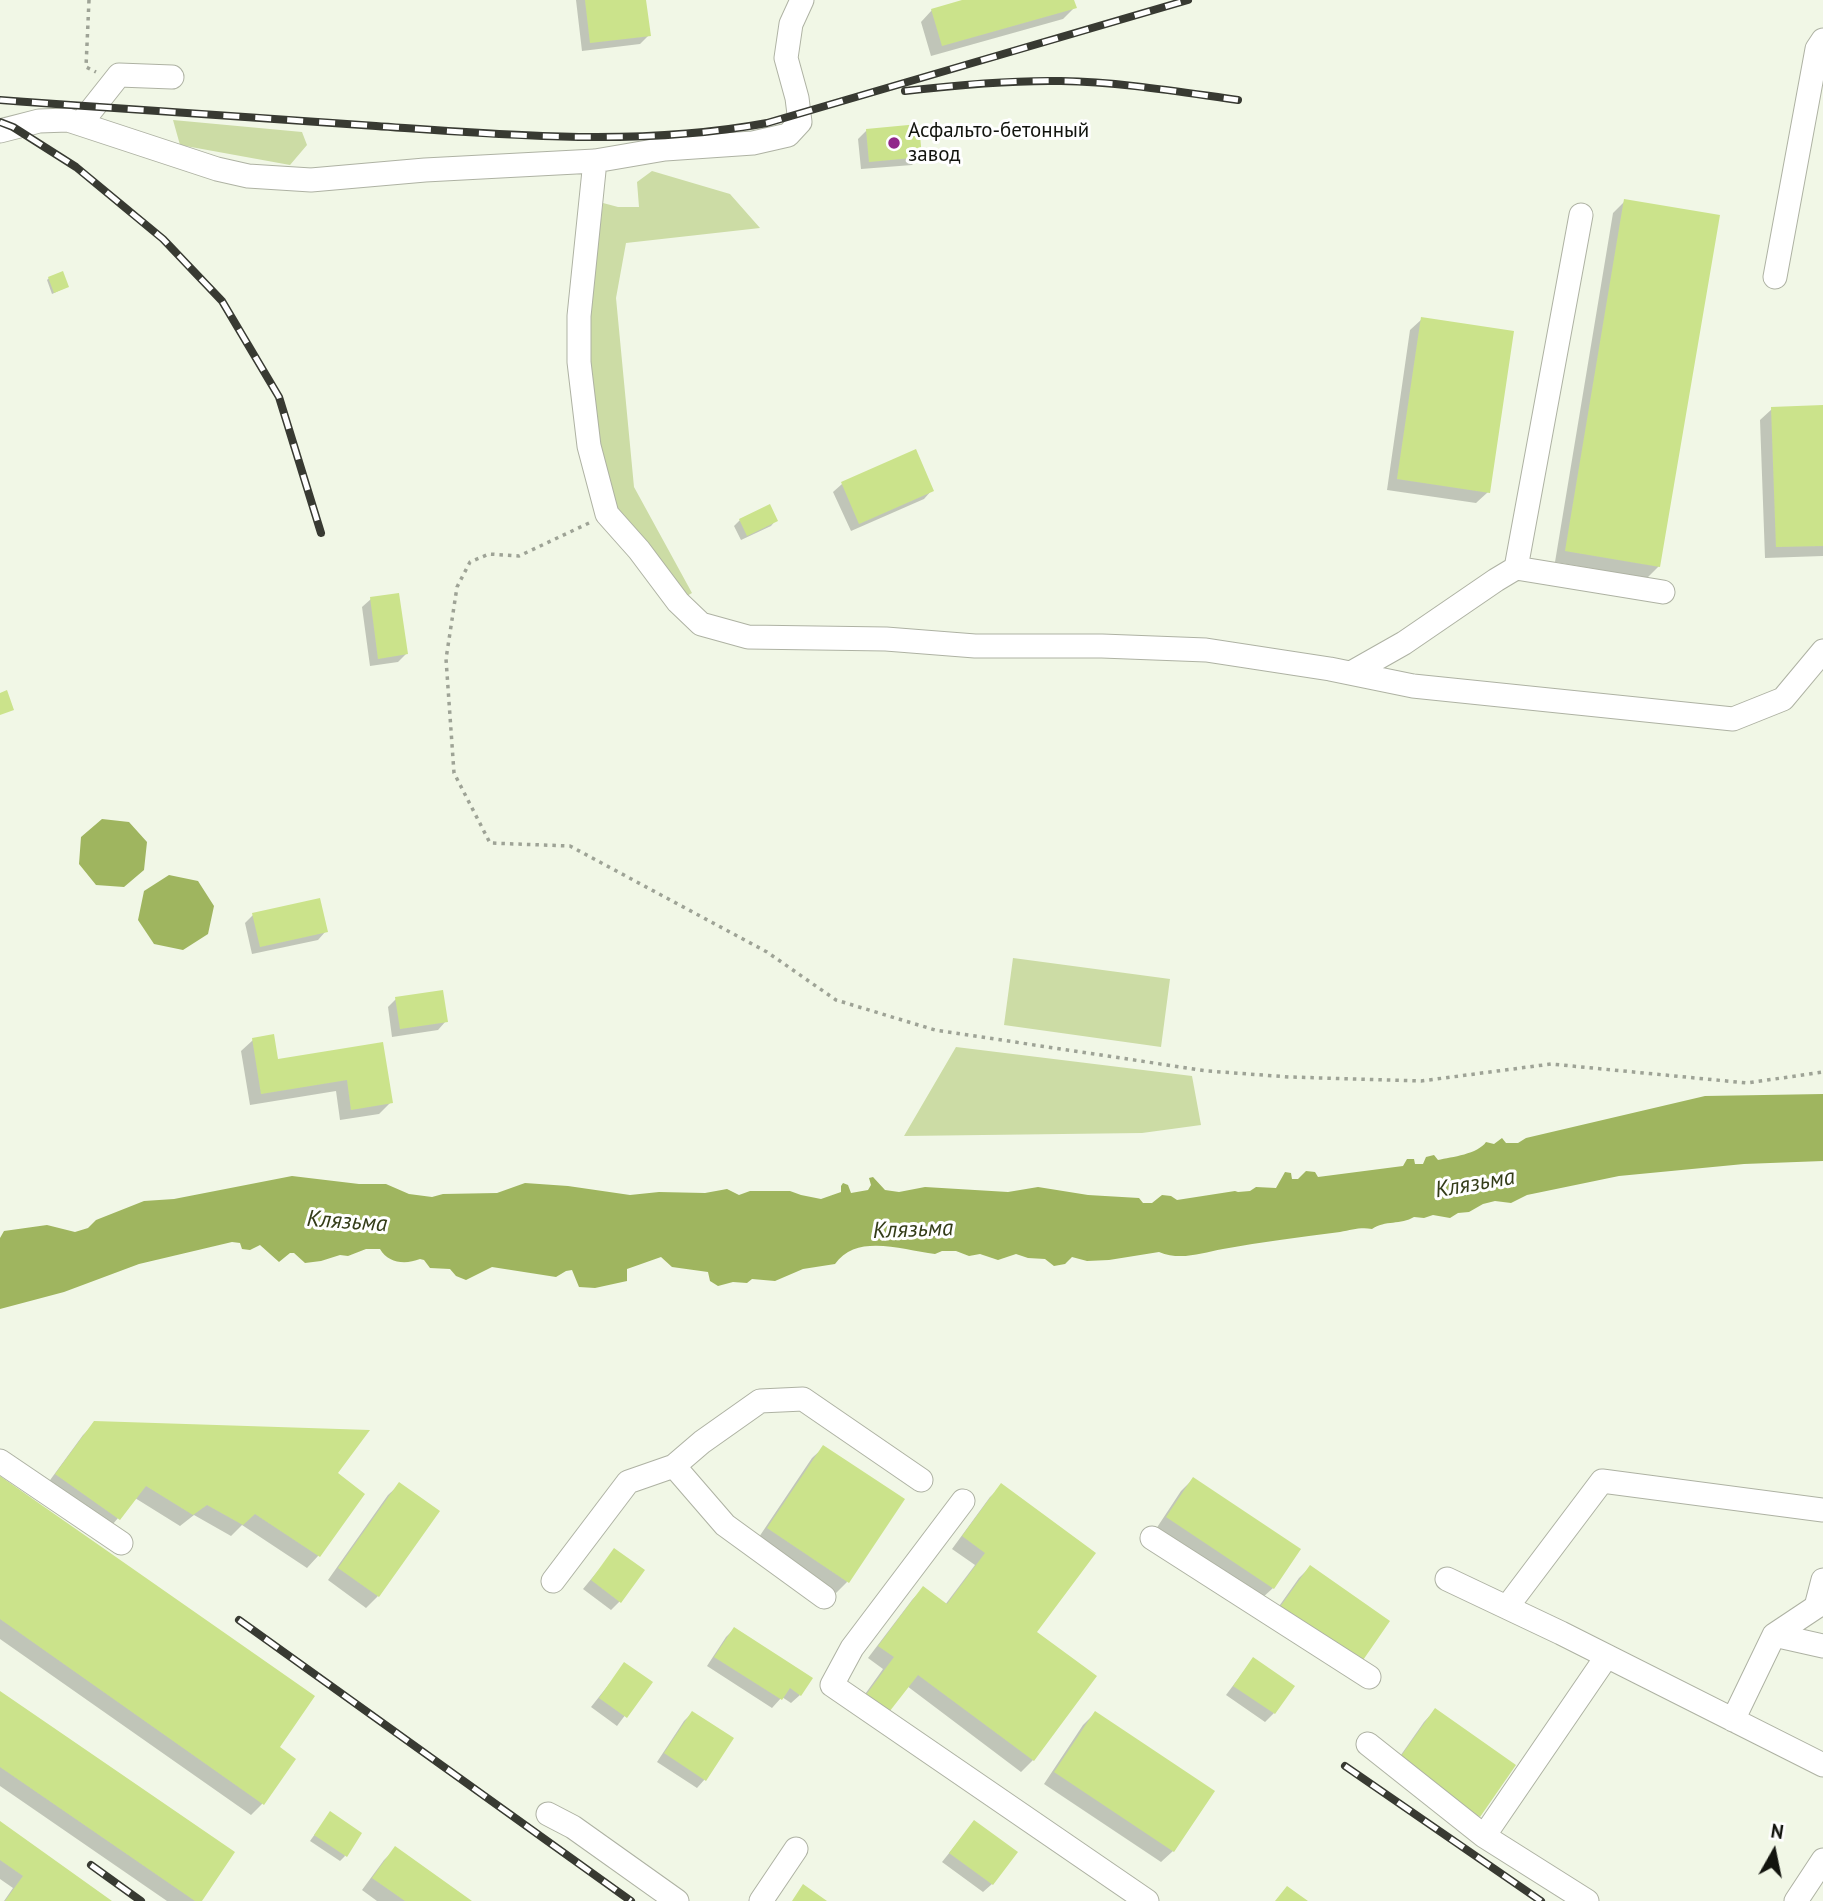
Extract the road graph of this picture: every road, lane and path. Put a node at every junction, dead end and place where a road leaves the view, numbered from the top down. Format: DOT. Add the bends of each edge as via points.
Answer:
graph roads {
  1 [pos="89,0"];
  2 [pos="803,0"];
  3 [pos="1823,40"];
  4 [pos="117,72"];
  5 [pos="172,77"];
  6 [pos="81,123"];
  7 [pos="0,131"];
  8 [pos="595,161"];
  9 [pos="1581,215"];
  10 [pos="1775,278"];
  11 [pos="607,514"];
  12 [pos="1516,568"];
  13 [pos="1663,592"];
  14 [pos="1823,651"];
  15 [pos="1351,673"];
  16 [pos="1823,1073"];
  17 [pos="0,1461"];
  18 [pos="674,1466"];
  19 [pos="921,1480"];
  20 [pos="963,1501"];
  21 [pos="1823,1510"];
  22 [pos="1152,1538"];
  23 [pos="121,1543"];
  24 [pos="1447,1579"];
  25 [pos="1823,1580"];
  26 [pos="553,1581"];
  27 [pos="824,1597"];
  28 [pos="1507,1607"];
  29 [pos="1774,1636"];
  30 [pos="1823,1646"];
  31 [pos="1606,1656"];
  32 [pos="1368,1677"];
  33 [pos="1733,1720"];
  34 [pos="1368,1744"];
  35 [pos="1823,1765"];
  36 [pos="548,1814"];
  37 [pos="1484,1836"];
  38 [pos="796,1849"];
  39 [pos="1823,1860"];
  40 [pos="677,1901"];
  41 [pos="761,1901"];
  42 [pos="1147,1901"];
  43 [pos="1587,1901"];
  44 [pos="1796,1901"];
  1 -- 4 [label="path" via="86,67"];
  2 -- 8 [label="street" via="791,24 786,58 800,122 788,135"];
  3 -- 10 [label="street" via="1817,49"];
  4 -- 5 [label="street"];
  4 -- 6 [label="street"];
  6 -- 7 [label="street" via="38,121"];
  6 -- 8 [label="street" via="248,176 311,180"];
  8 -- 11 [label="street" via="573,395"];
  9 -- 12 [label="street"];
  11 -- 15 [label="street" via="701,624 748,637 1206,650 1239,644"];
  11 -- 16 [label="path" via="519,556 489,554 470,562 457,587 446,659 454,773 490,843 570,846 767,952 836,1000 935,1030 1207,1071 1290,1077 1421,1082 1551,1064 1746,1083"];
  12 -- 13 [label="street"];
  12 -- 15 [label="street"];
  14 -- 15 [label="street" via="1783,699 1733,719 1413,686"];
  17 -- 23 [label="street"];
  18 -- 19 [label="street" via="760,1401 803,1399"];
  18 -- 26 [label="street" via="628,1482"];
  18 -- 27 [label="street" via="725,1525"];
  20 -- 42 [label="street" via="852,1648 832,1685"];
  21 -- 28 [label="street" via="1602,1481"];
  22 -- 32 [label="street"];
  24 -- 28 [label="street"];
  25 -- 29 [label="street" via="1816,1607"];
  28 -- 31 [label="street"];
  29 -- 30 [label="street"];
  29 -- 33 [label="street"];
  31 -- 33 [label="street"];
  31 -- 37 [label="street"];
  33 -- 35 [label="street"];
  34 -- 37 [label="street"];
  36 -- 40 [label="street"];
  37 -- 43 [label="street"];
  38 -- 41 [label="street"];
  39 -- 44 [label="street"];
}
